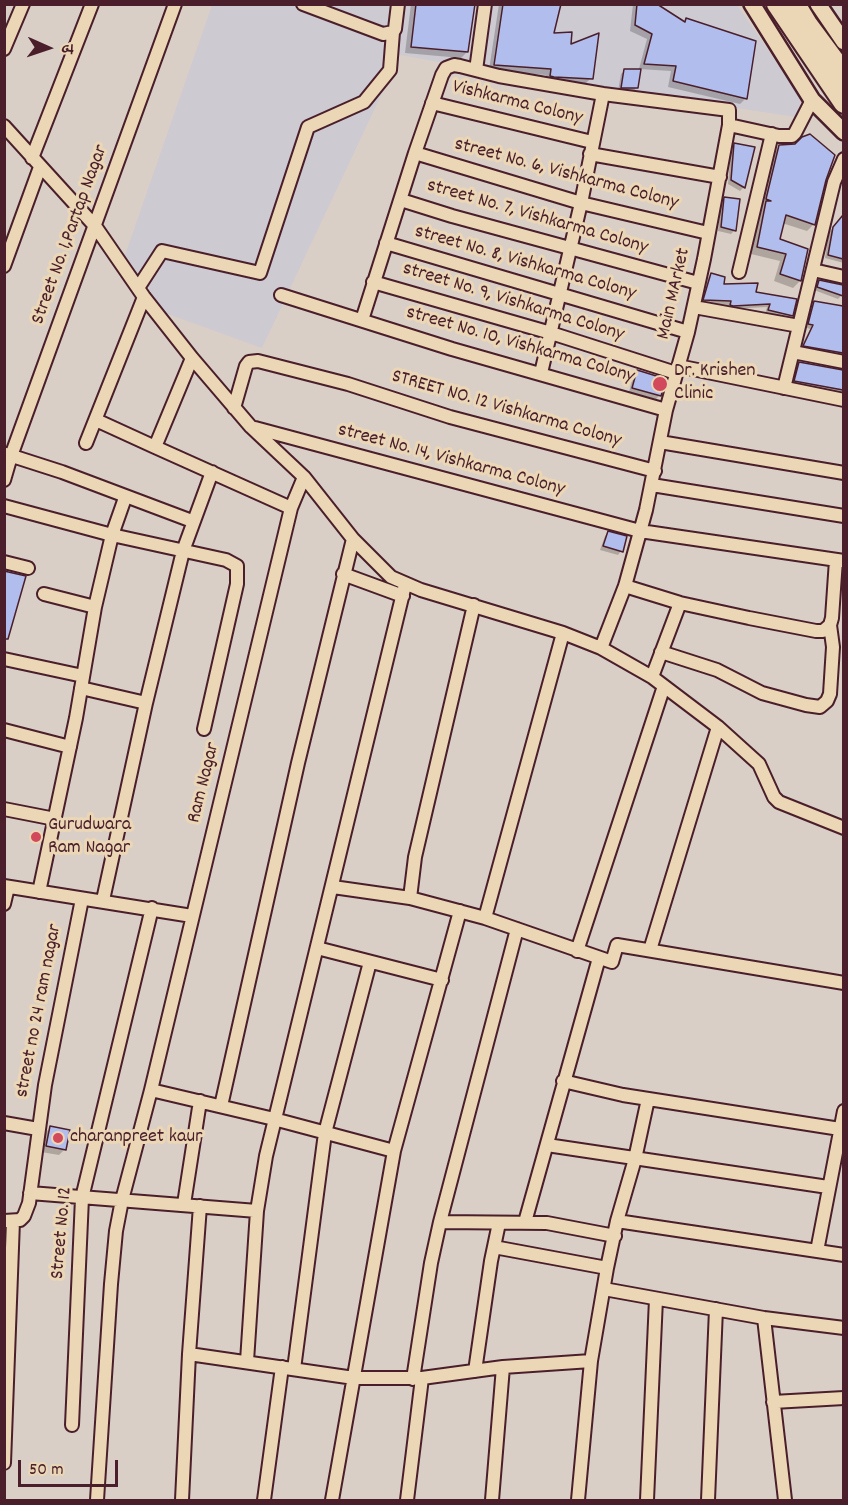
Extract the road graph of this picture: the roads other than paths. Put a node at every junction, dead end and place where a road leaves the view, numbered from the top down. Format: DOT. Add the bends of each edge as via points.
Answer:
graph roads {
  1 [pos="23,4"];
  2 [pos="92,4"];
  3 [pos="175,4"];
  4 [pos="303,4"];
  5 [pos="398,4"];
  6 [pos="485,4"];
  7 [pos="752,4"];
  8 [pos="777,4"];
  9 [pos="795,4"];
  10 [pos="818,4"];
  11 [pos="393,32"];
  12 [pos="843,42"];
  13 [pos="4,49"];
  14 [pos="476,70"];
  15 [pos="843,74"];
  16 [pos="603,94"];
  17 [pos="812,100"];
  18 [pos="432,103"];
  19 [pos="843,103"];
  20 [pos="729,125"];
  21 [pos="4,126"];
  22 [pos="843,132"];
  23 [pos="772,134"];
  24 [pos="591,148"];
  25 [pos="415,153"];
  26 [pos="843,159"];
  27 [pos="36,163"];
  28 [pos="720,177"];
  29 [pos="400,200"];
  30 [pos="581,203"];
  31 [pos="95,226"];
  32 [pos="708,233"];
  33 [pos="386,243"];
  34 [pos="570,249"];
  35 [pos="4,266"];
  36 [pos="813,270"];
  37 [pos="739,272"];
  38 [pos="843,277"];
  39 [pos="373,282"];
  40 [pos="698,283"];
  41 [pos="141,292"];
  42 [pos="560,294"];
  43 [pos="280,295"];
  44 [pos="694,307"];
  45 [pos="362,320"];
  46 [pos="799,326"];
  47 [pos="688,332"];
  48 [pos="551,333"];
  49 [pos="793,352"];
  50 [pos="192,358"];
  51 [pos="843,362"];
  52 [pos="677,370"];
  53 [pos="541,373"];
  54 [pos="784,388"];
  55 [pos="843,400"];
  56 [pos="234,408"];
  57 [pos="666,410"];
  58 [pos="96,420"];
  59 [pos="250,427"];
  60 [pos="660,442"];
  61 [pos="86,443"];
  62 [pos="155,447"];
  63 [pos="8,455"];
  64 [pos="655,471"];
  65 [pos="212,472"];
  66 [pos="843,473"];
  67 [pos="304,477"];
  68 [pos="4,480"];
  69 [pos="652,485"];
  70 [pos="125,498"];
  71 [pos="4,506"];
  72 [pos="291,508"];
  73 [pos="843,516"];
  74 [pos="192,522"];
  75 [pos="640,531"];
  76 [pos="112,535"];
  77 [pos="353,539"];
  78 [pos="183,551"];
  79 [pos="840,560"];
  80 [pos="4,562"];
  81 [pos="28,568"];
  82 [pos="343,574"];
  83 [pos="625,586"];
  84 [pos="404,591"];
  85 [pos="44,594"];
  86 [pos="680,603"];
  87 [pos="474,605"];
  88 [pos="96,607"];
  89 [pos="830,625"];
  90 [pos="563,633"];
  91 [pos="601,648"];
  92 [pos="661,652"];
  93 [pos="4,659"];
  94 [pos="838,666"];
  95 [pos="652,677"];
  96 [pos="82,682"];
  97 [pos="664,686"];
  98 [pos="146,703"];
  99 [pos="718,727"];
  100 [pos="204,729"];
  101 [pos="4,730"];
  102 [pos="70,747"];
  103 [pos="4,809"];
  104 [pos="55,819"];
  105 [pos="843,828"];
  106 [pos="6,886"];
  107 [pos="333,886"];
  108 [pos="39,892"];
  109 [pos="410,898"];
  110 [pos="82,899"];
  111 [pos="103,900"];
  112 [pos="4,904"];
  113 [pos="152,908"];
  114 [pos="460,911"];
  115 [pos="192,916"];
  116 [pos="486,918"];
  117 [pos="517,929"];
  118 [pos="317,948"];
  119 [pos="577,951"];
  120 [pos="650,951"];
  121 [pos="599,958"];
  122 [pos="370,962"];
  123 [pos="442,981"];
  124 [pos="843,983"];
  125 [pos="563,1081"];
  126 [pos="151,1090"];
  127 [pos="648,1099"];
  128 [pos="200,1101"];
  129 [pos="221,1106"];
  130 [pos="843,1111"];
  131 [pos="274,1119"];
  132 [pos="4,1123"];
  133 [pos="840,1129"];
  134 [pos="38,1130"];
  135 [pos="326,1133"];
  136 [pos="547,1145"];
  137 [pos="394,1151"];
  138 [pos="635,1159"];
  139 [pos="828,1187"];
  140 [pos="30,1194"];
  141 [pos="82,1198"];
  142 [pos="122,1200"];
  143 [pos="184,1204"];
  144 [pos="200,1206"];
  145 [pos="257,1211"];
  146 [pos="9,1221"];
  147 [pos="617,1221"];
  148 [pos="440,1222"];
  149 [pos="499,1222"];
  150 [pos="525,1222"];
  151 [pos="615,1236"];
  152 [pos="494,1247"];
  153 [pos="817,1251"];
  154 [pos="843,1255"];
  155 [pos="607,1268"];
  156 [pos="604,1289"];
  157 [pos="656,1299"];
  158 [pos="716,1309"];
  159 [pos="764,1318"];
  160 [pos="843,1328"];
  161 [pos="189,1353"];
  162 [pos="248,1361"];
  163 [pos="591,1361"];
  164 [pos="503,1367"];
  165 [pos="288,1368"];
  166 [pos="475,1371"];
  167 [pos="354,1378"];
  168 [pos="418,1379"];
  169 [pos="843,1398"];
  170 [pos="773,1402"];
  171 [pos="72,1425"];
  172 [pos="4,1463"];
  173 [pos="97,1500"];
  174 [pos="183,1500"];
  175 [pos="264,1500"];
  176 [pos="332,1500"];
  177 [pos="407,1500"];
  178 [pos="492,1500"];
  179 [pos="578,1500"];
  180 [pos="647,1500"];
  181 [pos="708,1500"];
  182 [pos="784,1500"];
  1 -- 13 [label="street"];
  2 -- 27 [label="street"];
  3 -- 31 [label="street, Street No. 1,Partap Nagar"];
  4 -- 11 [label="street" via="375,33"];
  5 -- 11 [label="street"];
  6 -- 14 [label="street"];
  7 -- 17 [label="street"];
  8 -- 19 [label="main road"];
  9 -- 15 [label="main road"];
  10 -- 12 [label="street"];
  11 -- 41 [label="street" via="390,70 364,102 308,127 260,273 162,252"];
  14 -- 16 [label="street"];
  14 -- 18 [label="street" via="454,65 446,68"];
  16 -- 20 [label="street" via="729,110"];
  16 -- 24 [label="street"];
  17 -- 22 [label="street"];
  17 -- 23 [label="street" via="792,136"];
  18 -- 24 [label="street, Vishkarma Colony"];
  18 -- 25 [label="street"];
  20 -- 23 [label="street"];
  20 -- 28 [label="street, Main MArket"];
  21 -- 27 [label="street"];
  23 -- 37 [label="street"];
  24 -- 28 [label="street, Vishkarma Colony"];
  24 -- 30 [label="street"];
  25 -- 29 [label="street"];
  25 -- 30 [label="street, street No. 6, Vishkarma Colony"];
  26 -- 36 [label="street"];
  27 -- 31 [label="street"];
  27 -- 35 [label="street"];
  28 -- 32 [label="street, Main MArket"];
  29 -- 33 [label="street"];
  29 -- 34 [label="street, street No. 7, Vishkarma Colony"];
  30 -- 32 [label="street, street No. 6, Vishkarma Colony"];
  30 -- 34 [label="street"];
  31 -- 41 [label="street"];
  31 -- 63 [label="street, Street No. 1,Partap Nagar"];
  32 -- 40 [label="street, Main MArket"];
  33 -- 39 [label="street"];
  33 -- 42 [label="street, street No. 8, Vishkarma Colony"];
  34 -- 40 [label="street, street No. 7, Vishkarma Colony"];
  34 -- 42 [label="street"];
  36 -- 38 [label="street"];
  36 -- 46 [label="street"];
  39 -- 45 [label="street"];
  39 -- 48 [label="street, street No. 9, Vishkarma Colony"];
  40 -- 44 [label="street, Main MArket"];
  41 -- 50 [label="street"];
  41 -- 58 [label="street"];
  42 -- 47 [label="street, street No. 8, Vishkarma Colony"];
  42 -- 48 [label="street"];
  43 -- 45 [label="street, street No. 10, Vishkarma Colony"];
  44 -- 46 [label="street"];
  44 -- 47 [label="street, Main MArket"];
  45 -- 53 [label="street, street No. 10, Vishkarma Colony"];
  46 -- 49 [label="street"];
  47 -- 52 [label="street, Main MArket"];
  48 -- 52 [label="street, street No. 9, Vishkarma Colony"];
  48 -- 53 [label="street"];
  49 -- 51 [label="street"];
  49 -- 54 [label="street"];
  50 -- 56 [label="street"];
  50 -- 62 [label="street"];
  52 -- 54 [label="street, street No. 9, Vishkarma Colony"];
  52 -- 57 [label="street, Main MArket"];
  53 -- 57 [label="street, street No. 10, Vishkarma Colony"];
  54 -- 55 [label="street, street No. 9, Vishkarma Colony"];
  56 -- 59 [label="street"];
  56 -- 64 [label="street, STREET NO. 12 Vishkarma Colony" via="244,371 249,362 258,361"];
  57 -- 60 [label="street, Main MArket"];
  58 -- 61 [label="street"];
  58 -- 62 [label="street"];
  59 -- 67 [label="street"];
  59 -- 75 [label="street, street No. 14, Vishkarma Colony"];
  60 -- 64 [label="street, Main MArket"];
  60 -- 66 [label="street"];
  62 -- 65 [label="street"];
  63 -- 68 [label="street, Street No. 1,Partap Nagar"];
  63 -- 70 [label="street" via="63,472"];
  64 -- 69 [label="street, Main MArket"];
  65 -- 72 [label="street"];
  65 -- 74 [label="street"];
  67 -- 72 [label="street, Ram Nagar"];
  67 -- 77 [label="street"];
  69 -- 73 [label="street"];
  69 -- 75 [label="street, Main MArket"];
  70 -- 74 [label="street"];
  70 -- 76 [label="street"];
  71 -- 76 [label="street"];
  72 -- 115 [label="street, Ram Nagar"];
  74 -- 78 [label="street"];
  75 -- 79 [label="street, street No. 14, Vishkarma Colony"];
  75 -- 83 [label="street, Main MArket"];
  76 -- 78 [label="street"];
  76 -- 88 [label="street"];
  77 -- 82 [label="street"];
  77 -- 84 [label="street"];
  78 -- 98 [label="street"];
  78 -- 100 [label="street" via="233,563 238,569"];
  79 -- 89 [label="street"];
  80 -- 81 [label="street"];
  82 -- 84 [label="street"];
  82 -- 129 [label="street"];
  83 -- 86 [label="street"];
  83 -- 91 [label="street, Main MArket"];
  84 -- 87 [label="street"];
  84 -- 107 [label="street"];
  85 -- 88 [label="street"];
  86 -- 89 [label="street" via="816,631"];
  86 -- 92 [label="street"];
  87 -- 90 [label="street"];
  87 -- 109 [label="street" via="415,856"];
  88 -- 96 [label="street"];
  89 -- 94 [label="street"];
  90 -- 91 [label="street"];
  90 -- 116 [label="street"];
  91 -- 95 [label="street"];
  92 -- 94 [label="street" via="717,670 762,693 815,707 827,701"];
  92 -- 95 [label="street"];
  93 -- 96 [label="street"];
  95 -- 97 [label="street"];
  96 -- 98 [label="street"];
  96 -- 102 [label="street"];
  97 -- 99 [label="street"];
  97 -- 119 [label="street"];
  98 -- 111 [label="street"];
  99 -- 105 [label="street" via="759,764 779,802"];
  99 -- 120 [label="street"];
  101 -- 102 [label="street"];
  102 -- 104 [label="street"];
  103 -- 104 [label="street"];
  104 -- 108 [label="street"];
  106 -- 108 [label="street"];
  106 -- 112 [label="street"];
  107 -- 109 [label="street"];
  107 -- 118 [label="street"];
  108 -- 110 [label="street"];
  109 -- 114 [label="street"];
  110 -- 111 [label="street"];
  110 -- 134 [label="street, street no 24 ram nagar"];
  111 -- 113 [label="street"];
  113 -- 115 [label="street"];
  113 -- 141 [label="street, Street No. 12"];
  114 -- 116 [label="street"];
  114 -- 123 [label="street"];
  115 -- 126 [label="street, Ram Nagar"];
  116 -- 117 [label="street"];
  117 -- 119 [label="street"];
  117 -- 148 [label="street"];
  118 -- 122 [label="street"];
  118 -- 131 [label="street"];
  119 -- 121 [label="street"];
  120 -- 121 [label="street" via="616,945 612,962"];
  120 -- 124 [label="street"];
  121 -- 125 [label="street"];
  122 -- 123 [label="street"];
  122 -- 135 [label="street"];
  123 -- 137 [label="street"];
  125 -- 127 [label="street"];
  125 -- 136 [label="street"];
  126 -- 128 [label="street"];
  126 -- 142 [label="street, Ram Nagar"];
  127 -- 133 [label="street"];
  127 -- 138 [label="street"];
  128 -- 129 [label="street"];
  128 -- 143 [label="street"];
  129 -- 131 [label="street"];
  130 -- 133 [label="street"];
  131 -- 135 [label="street"];
  131 -- 145 [label="street"];
  132 -- 134 [label="street"];
  133 -- 139 [label="street"];
  134 -- 140 [label="street, street no 24 ram nagar"];
  135 -- 137 [label="street"];
  135 -- 165 [label="street"];
  136 -- 138 [label="street"];
  136 -- 150 [label="street"];
  137 -- 167 [label="street"];
  138 -- 139 [label="street"];
  138 -- 147 [label="street"];
  139 -- 153 [label="street"];
  140 -- 141 [label="street"];
  140 -- 146 [label="street, street no 24 ram nagar" via="24,1216"];
  141 -- 142 [label="street"];
  141 -- 171 [label="street, Street No. 12"];
  142 -- 143 [label="street"];
  142 -- 173 [label="street, Ram Nagar" via="111,1284"];
  143 -- 144 [label="street"];
  144 -- 145 [label="street"];
  144 -- 161 [label="street"];
  145 -- 162 [label="street"];
  146 -- 172 [label="street"];
  147 -- 151 [label="street"];
  147 -- 153 [label="street"];
  148 -- 149 [label="street"];
  148 -- 168 [label="street" via="431,1263"];
  149 -- 150 [label="street"];
  149 -- 152 [label="street"];
  150 -- 151 [label="street"];
  151 -- 155 [label="street"];
  152 -- 155 [label="street"];
  152 -- 166 [label="street"];
  153 -- 154 [label="street"];
  155 -- 156 [label="street"];
  156 -- 157 [label="street"];
  156 -- 163 [label="street"];
  157 -- 158 [label="street"];
  157 -- 180 [label="street"];
  158 -- 159 [label="street"];
  158 -- 181 [label="street"];
  159 -- 160 [label="street"];
  159 -- 170 [label="street"];
  161 -- 162 [label="street"];
  161 -- 174 [label="street"];
  162 -- 165 [label="street"];
  163 -- 164 [label="street"];
  163 -- 179 [label="street"];
  164 -- 166 [label="street"];
  164 -- 178 [label="street"];
  165 -- 167 [label="street"];
  165 -- 175 [label="street"];
  166 -- 168 [label="street"];
  167 -- 168 [label="street"];
  167 -- 176 [label="street"];
  168 -- 177 [label="street"];
  169 -- 170 [label="street"];
  170 -- 182 [label="street"];
}
